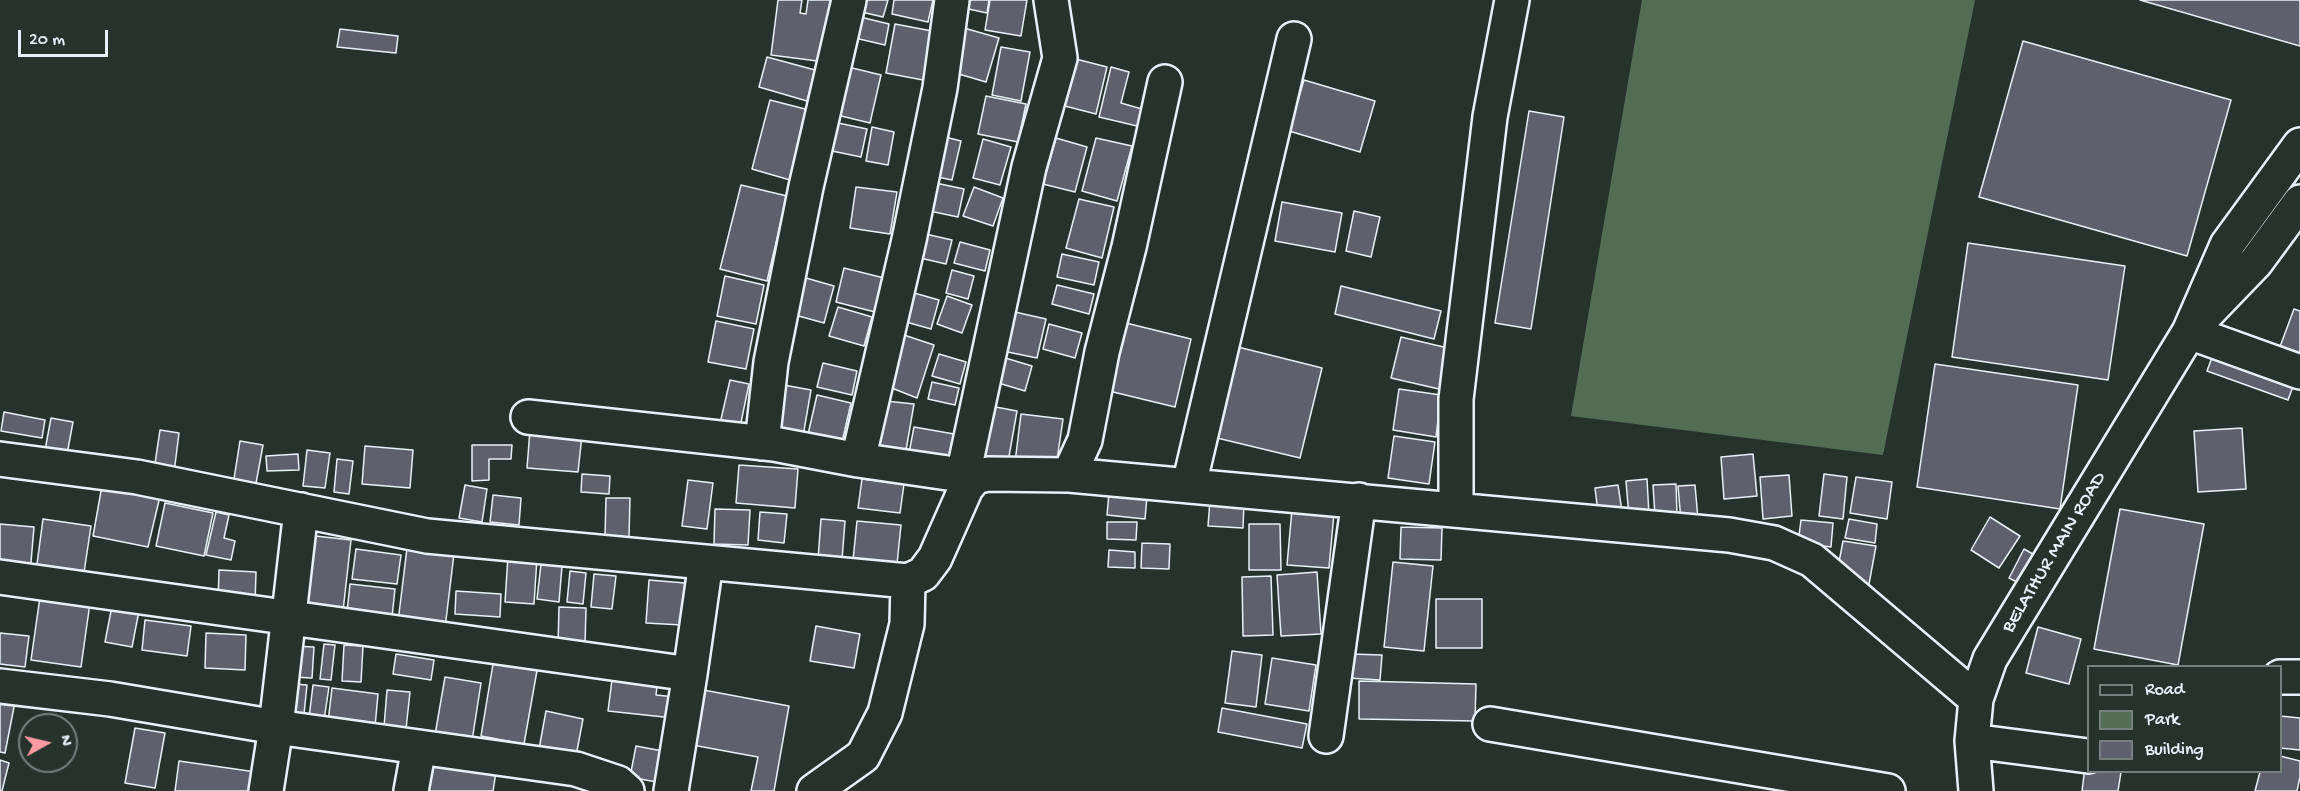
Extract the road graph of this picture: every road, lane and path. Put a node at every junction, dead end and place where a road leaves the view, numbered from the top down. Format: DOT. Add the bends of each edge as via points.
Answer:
graph roads {
  1 [pos="849,0"];
  2 [pos="952,0"];
  3 [pos="1052,0"];
  4 [pos="1512,0"];
  5 [pos="1294,39"];
  6 [pos="1165,82"];
  7 [pos="2300,145"];
  8 [pos="2300,202"];
  9 [pos="2189,332"];
  10 [pos="2300,372"];
  11 [pos="528,417"];
  12 [pos="762,443"];
  13 [pos="0,459"];
  14 [pos="858,460"];
  15 [pos="1069,475"];
  16 [pos="969,476"];
  17 [pos="1188,485"];
  18 [pos="1359,500"];
  19 [pos="1456,509"];
  20 [pos="301,510"];
  21 [pos="706,562"];
  22 [pos="0,577"];
  23 [pos="908,581"];
  24 [pos="288,618"];
  25 [pos="690,674"];
  26 [pos="2282,677"];
  27 [pos="2300,677"];
  28 [pos="0,686"];
  29 [pos="1976,699"];
  30 [pos="1490,724"];
  31 [pos="276,727"];
  32 [pos="1326,736"];
  33 [pos="1972,741"];
  34 [pos="419,747"];
  35 [pos="2087,756"];
  36 [pos="266,791"];
  37 [pos="411,791"];
  38 [pos="627,791"];
  39 [pos="671,791"];
  40 [pos="814,791"];
  41 [pos="1888,791"];
  42 [pos="1976,791"];
  1 -- 12 [label="street" via="773,351"];
  2 -- 14 [label="street" via="940,88"];
  3 -- 16 [label="street" via="1059,58 1029,167"];
  4 -- 19 [label="street" via="1490,117 1456,399"];
  5 -- 17 [label="street"];
  6 -- 15 [label="street" via="1085,440"];
  7 -- 9 [label="street, BELATHUR MAIN ROAD" via="2227,245"];
  8 -- 9 [label="street, BELATHUR MAIN ROAD" via="2256,262"];
  9 -- 10 [label="street"];
  9 -- 29 [label="street, BELATHUR MAIN ROAD" via="1990,659"];
  11 -- 12 [label="street"];
  12 -- 14 [label="street"];
  13 -- 20 [label="street" via="137,477"];
  14 -- 16 [label="street"];
  15 -- 16 [label="street"];
  15 -- 17 [label="street"];
  16 -- 23 [label="street" via="935,558 923,574"];
  17 -- 18 [label="street"];
  18 -- 19 [label="street"];
  18 -- 32 [label="street"];
  19 -- 29 [label="street" via="1729,535 1774,543 1812,560"];
  20 -- 21 [label="street" via="427,536"];
  20 -- 24 [label="street"];
  21 -- 23 [label="street"];
  21 -- 25 [label="street"];
  22 -- 24 [label="street"];
  23 -- 40 [label="street" via="907,624 885,713 863,756"];
  24 -- 25 [label="street"];
  24 -- 31 [label="street"];
  25 -- 39 [label="street"];
  26 -- 27 [label="street"];
  28 -- 31 [label="street" via="110,699"];
  29 -- 33 [label="street, BELATHUR MAIN ROAD"];
  30 -- 41 [label="street"];
  31 -- 34 [label="street"];
  31 -- 36 [label="street"];
  33 -- 35 [label="street"];
  33 -- 42 [label="street, BELATHUR MAIN ROAD"];
  34 -- 37 [label="street"];
  34 -- 38 [label="street" via="576,769 618,783"];
}
